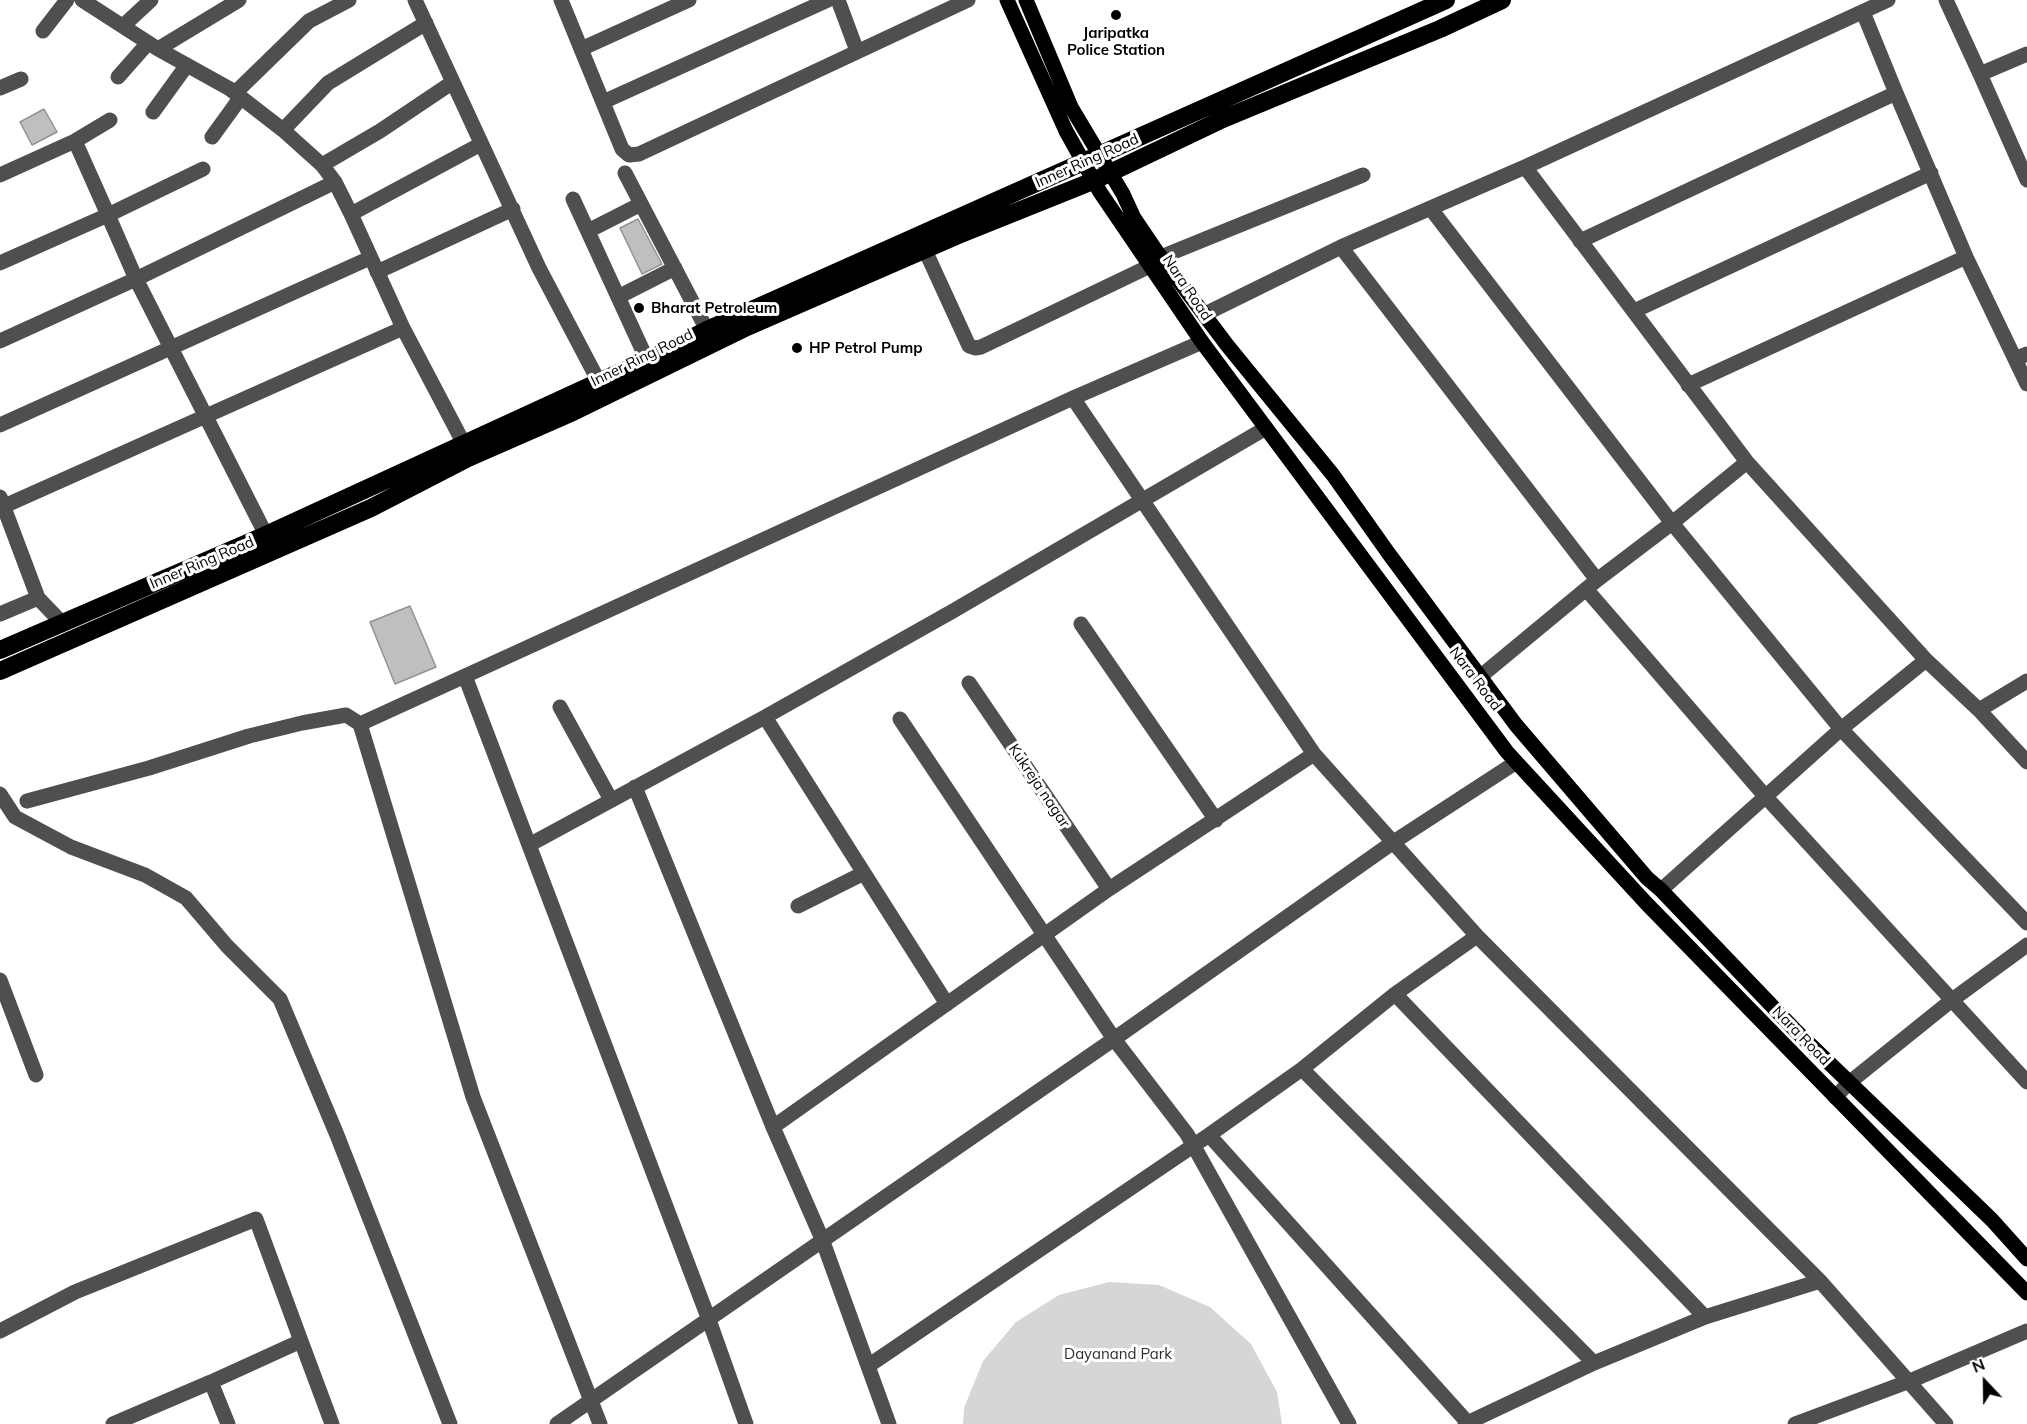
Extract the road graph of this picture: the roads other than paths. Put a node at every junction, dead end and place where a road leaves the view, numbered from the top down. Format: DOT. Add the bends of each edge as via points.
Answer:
graph roads {
  1 [pos="67,0"];
  2 [pos="82,0"];
  3 [pos="151,0"];
  4 [pos="239,0"];
  5 [pos="349,0"];
  6 [pos="415,0"];
  7 [pos="561,0"];
  8 [pos="689,0"];
  9 [pos="828,0"];
  10 [pos="838,0"];
  11 [pos="968,0"];
  12 [pos="1007,0"];
  13 [pos="1026,0"];
  14 [pos="1446,0"];
  15 [pos="1502,0"];
  16 [pos="1888,0"];
  17 [pos="1946,0"];
  18 [pos="1863,12"];
  19 [pos="426,24"];
  20 [pos="123,26"];
  21 [pos="43,31"];
  22 [pos="153,46"];
  23 [pos="581,50"];
  24 [pos="857,51"];
  25 [pos="2027,54"];
  26 [pos="187,65"];
  27 [pos="1980,74"];
  28 [pos="118,77"];
  29 [pos="21,79"];
  30 [pos="453,82"];
  31 [pos="0,88"];
  32 [pos="1896,93"];
  33 [pos="238,95"];
  34 [pos="603,102"];
  35 [pos="153,112"];
  36 [pos="110,120"];
  37 [pos="283,130"];
  38 [pos="212,137"];
  39 [pos="75,141"];
  40 [pos="481,144"];
  41 [pos="1091,158"];
  42 [pos="322,165"];
  43 [pos="1525,167"];
  44 [pos="203,169"];
  45 [pos="1109,171"];
  46 [pos="625,173"];
  47 [pos="1931,173"];
  48 [pos="0,175"];
  49 [pos="1363,175"];
  50 [pos="2027,180"];
  51 [pos="1093,181"];
  52 [pos="335,182"];
  53 [pos="573,199"];
  54 [pos="641,204"];
  55 [pos="513,209"];
  56 [pos="1431,209"];
  57 [pos="351,214"];
  58 [pos="108,215"];
  59 [pos="588,231"];
  60 [pos="1580,241"];
  61 [pos="1341,247"];
  62 [pos="925,250"];
  63 [pos="1966,257"];
  64 [pos="370,258"];
  65 [pos="1156,262"];
  66 [pos="0,263"];
  67 [pos="675,268"];
  68 [pos="377,272"];
  69 [pos="136,279"];
  70 [pos="618,297"];
  71 [pos="1634,311"];
  72 [pos="1205,314"];
  73 [pos="403,328"];
  74 [pos="707,330"];
  75 [pos="0,341"];
  76 [pos="1202,342"];
  77 [pos="171,347"];
  78 [pos="2021,356"];
  79 [pos="646,360"];
  80 [pos="599,382"];
  81 [pos="2027,384"];
  82 [pos="1688,385"];
  83 [pos="1073,398"];
  84 [pos="205,417"];
  85 [pos="0,425"];
  86 [pos="1266,428"];
  87 [pos="464,444"];
  88 [pos="1747,462"];
  89 [pos="1141,501"];
  90 [pos="1,504"];
  91 [pos="1672,523"];
  92 [pos="266,535"];
  93 [pos="1592,585"];
  94 [pos="38,598"];
  95 [pos="0,614"];
  96 [pos="63,624"];
  97 [pos="1081,624"];
  98 [pos="0,650"];
  99 [pos="1926,660"];
  100 [pos="0,671"];
  101 [pos="465,676"];
  102 [pos="1481,676"];
  103 [pos="2027,681"];
  104 [pos="969,683"];
  105 [pos="560,707"];
  106 [pos="1979,710"];
  107 [pos="765,717"];
  108 [pos="900,719"];
  109 [pos="360,724"];
  110 [pos="1841,729"];
  111 [pos="1314,754"];
  112 [pos="1515,762"];
  113 [pos="2027,762"];
  114 [pos="635,787"];
  115 [pos="0,795"];
  116 [pos="1766,796"];
  117 [pos="611,800"];
  118 [pos="27,801"];
  119 [pos="1216,820"];
  120 [pos="1392,843"];
  121 [pos="529,845"];
  122 [pos="864,873"];
  123 [pos="1109,890"];
  124 [pos="1661,890"];
  125 [pos="798,906"];
  126 [pos="2027,923"];
  127 [pos="1044,936"];
  128 [pos="1477,936"];
  129 [pos="2027,945"];
  130 [pos="0,980"];
  131 [pos="1395,994"];
  132 [pos="1952,1000"];
  133 [pos="947,1004"];
  134 [pos="1114,1039"];
  135 [pos="1302,1069"];
  136 [pos="36,1075"];
  137 [pos="1850,1082"];
  138 [pos="2027,1082"];
  139 [pos="1836,1097"];
  140 [pos="773,1127"];
  141 [pos="1209,1135"];
  142 [pos="1194,1145"];
  143 [pos="822,1239"];
  144 [pos="2027,1259"];
  145 [pos="1820,1281"];
  146 [pos="2027,1293"];
  147 [pos="1705,1317"];
  148 [pos="709,1320"];
  149 [pos="0,1330"];
  150 [pos="2027,1331"];
  151 [pos="301,1341"];
  152 [pos="1594,1363"];
  153 [pos="868,1366"];
  154 [pos="1910,1381"];
  155 [pos="211,1382"];
  156 [pos="591,1401"];
  157 [pos="113,1424"];
  158 [pos="228,1424"];
  159 [pos="332,1424"];
  160 [pos="450,1424"];
  161 [pos="557,1424"];
  162 [pos="600,1424"];
  163 [pos="746,1424"];
  164 [pos="889,1424"];
  165 [pos="1349,1424"];
  166 [pos="1466,1424"];
  167 [pos="1795,1424"];
  168 [pos="1946,1424"];
  1 -- 21 [label="street"];
  2 -- 20 [label="street"];
  3 -- 20 [label="street"];
  4 -- 22 [label="street"];
  5 -- 33 [label="street" via="309,21"];
  6 -- 19 [label="street"];
  7 -- 23 [label="street"];
  8 -- 23 [label="street"];
  9 -- 34 [label="street"];
  10 -- 24 [label="street"];
  11 -- 24 [label="street"];
  12 -- 41 [label="main road, Nara Road" via="1066,131"];
  13 -- 41 [label="main road, Nara Road"];
  14 -- 41 [label="highway, Inner Ring Road"];
  15 -- 45 [label="highway, Inner Ring Road"];
  16 -- 18 [label="street"];
  17 -- 27 [label="street"];
  18 -- 32 [label="street"];
  18 -- 43 [label="street"];
  19 -- 30 [label="street"];
  19 -- 37 [label="street" via="328,83"];
  20 -- 22 [label="street"];
  22 -- 26 [label="street"];
  22 -- 28 [label="street"];
  23 -- 34 [label="street"];
  24 -- 34 [label="street" via="639,154 629,155 622,149"];
  25 -- 27 [label="street"];
  26 -- 33 [label="street"];
  26 -- 35 [label="street"];
  27 -- 50 [label="street"];
  29 -- 31 [label="street"];
  30 -- 40 [label="street"];
  30 -- 42 [label="street"];
  32 -- 47 [label="street"];
  32 -- 60 [label="street"];
  33 -- 37 [label="street"];
  33 -- 38 [label="street"];
  36 -- 39 [label="street"];
  37 -- 42 [label="street"];
  39 -- 48 [label="street"];
  39 -- 58 [label="street"];
  40 -- 55 [label="street"];
  40 -- 57 [label="street"];
  41 -- 45 [label="main road, Nara Road"];
  41 -- 51 [label="main road, Nara Road"];
  41 -- 74 [label="highway, Inner Ring Road"];
  42 -- 52 [label="street"];
  43 -- 56 [label="street"];
  43 -- 60 [label="street"];
  44 -- 58 [label="street"];
  45 -- 51 [label="highway, Inner Ring Road"];
  45 -- 65 [label="main road, Nara Road"];
  46 -- 54 [label="street"];
  47 -- 63 [label="street"];
  47 -- 71 [label="street"];
  49 -- 65 [label="street"];
  51 -- 62 [label="highway, Inner Ring Road"];
  51 -- 65 [label="main road, Nara Road"];
  52 -- 57 [label="street"];
  52 -- 69 [label="street"];
  53 -- 59 [label="street"];
  54 -- 59 [label="street"];
  54 -- 67 [label="street"];
  55 -- 68 [label="street"];
  55 -- 80 [label="street"];
  56 -- 61 [label="street"];
  56 -- 91 [label="street"];
  57 -- 64 [label="street"];
  58 -- 66 [label="street"];
  58 -- 69 [label="street"];
  59 -- 70 [label="street"];
  60 -- 71 [label="street"];
  61 -- 72 [label="street"];
  61 -- 93 [label="street"];
  62 -- 65 [label="street" via="969,346 975,348"];
  62 -- 100 [label="highway, Inner Ring Road" via="747,327 371,508"];
  63 -- 78 [label="street"];
  63 -- 82 [label="street"];
  64 -- 68 [label="street"];
  64 -- 77 [label="street"];
  65 -- 72 [label="main road, Nara Road"];
  65 -- 76 [label="main road, Nara Road"];
  67 -- 70 [label="street"];
  67 -- 74 [label="street"];
  68 -- 73 [label="street"];
  69 -- 75 [label="street"];
  69 -- 77 [label="street"];
  70 -- 79 [label="street"];
  71 -- 82 [label="street"];
  72 -- 102 [label="main road, Nara Road" via="1333,475"];
  73 -- 84 [label="street"];
  73 -- 87 [label="street"];
  74 -- 79 [label="highway, Inner Ring Road"];
  76 -- 83 [label="street"];
  76 -- 86 [label="main road, Nara Road"];
  77 -- 84 [label="street"];
  77 -- 85 [label="street"];
  78 -- 81 [label="street"];
  79 -- 80 [label="highway, Inner Ring Road"];
  80 -- 87 [label="highway, Inner Ring Road"];
  82 -- 88 [label="street"];
  83 -- 89 [label="street"];
  83 -- 101 [label="street"];
  84 -- 90 [label="street"];
  84 -- 92 [label="street"];
  86 -- 89 [label="street"];
  86 -- 112 [label="main road, Nara Road"];
  87 -- 92 [label="highway, Inner Ring Road"];
  88 -- 91 [label="street"];
  88 -- 99 [label="street"];
  89 -- 107 [label="street"];
  89 -- 111 [label="street"];
  90 -- 94 [label="street"];
  91 -- 93 [label="street"];
  91 -- 110 [label="street"];
  92 -- 96 [label="highway, Inner Ring Road"];
  93 -- 102 [label="street"];
  93 -- 116 [label="street"];
  94 -- 95 [label="street"];
  94 -- 96 [label="street"];
  96 -- 98 [label="highway, Inner Ring Road"];
  97 -- 119 [label="street"];
  99 -- 106 [label="street"];
  99 -- 110 [label="street"];
  101 -- 109 [label="street"];
  101 -- 121 [label="street"];
  102 -- 124 [label="main road, Nara Road" via="1516,725 1647,879"];
  103 -- 106 [label="street"];
  104 -- 123 [label="street, Kukreja nagar"];
  105 -- 117 [label="street"];
  106 -- 113 [label="street"];
  107 -- 114 [label="street"];
  107 -- 122 [label="street"];
  108 -- 127 [label="street"];
  109 -- 118 [label="street" via="346,714 302,723"];
  109 -- 156 [label="street" via="473,1097"];
  110 -- 116 [label="street"];
  110 -- 126 [label="street"];
  111 -- 119 [label="street"];
  111 -- 120 [label="street"];
  112 -- 120 [label="street"];
  112 -- 139 [label="main road, Nara Road"];
  114 -- 117 [label="street"];
  114 -- 140 [label="street"];
  115 -- 160 [label="street" via="15,817 71,847 145,875 186,898 280,999"];
  116 -- 124 [label="street"];
  116 -- 132 [label="street"];
  117 -- 121 [label="street"];
  119 -- 123 [label="street"];
  120 -- 128 [label="street"];
  120 -- 134 [label="street"];
  121 -- 148 [label="street"];
  122 -- 125 [label="street"];
  122 -- 133 [label="street"];
  123 -- 127 [label="street"];
  124 -- 137 [label="main road, Nara Road"];
  127 -- 133 [label="street"];
  127 -- 134 [label="street"];
  128 -- 131 [label="street"];
  128 -- 145 [label="street"];
  129 -- 132 [label="street"];
  130 -- 136 [label="street"];
  131 -- 135 [label="street"];
  131 -- 147 [label="street"];
  132 -- 137 [label="street"];
  132 -- 138 [label="street"];
  133 -- 140 [label="street"];
  134 -- 142 [label="street"];
  134 -- 143 [label="street"];
  135 -- 141 [label="street"];
  135 -- 152 [label="street"];
  137 -- 139 [label="street"];
  137 -- 144 [label="main road, Nara Road"];
  139 -- 146 [label="main road, Nara Road"];
  140 -- 143 [label="street"];
  141 -- 142 [label="street"];
  141 -- 166 [label="street"];
  142 -- 153 [label="street"];
  142 -- 165 [label="street"];
  143 -- 148 [label="street"];
  143 -- 153 [label="street"];
  145 -- 147 [label="street"];
  145 -- 154 [label="street"];
  147 -- 152 [label="street"];
  148 -- 156 [label="street"];
  148 -- 163 [label="street"];
  149 -- 151 [label="street" via="75,1292 255,1219"];
  150 -- 154 [label="street"];
  151 -- 155 [label="street"];
  151 -- 159 [label="street"];
  152 -- 166 [label="street"];
  153 -- 164 [label="street"];
  154 -- 167 [label="street"];
  154 -- 168 [label="street"];
  155 -- 157 [label="street"];
  155 -- 158 [label="street"];
  156 -- 161 [label="street"];
  156 -- 162 [label="street"];
}
